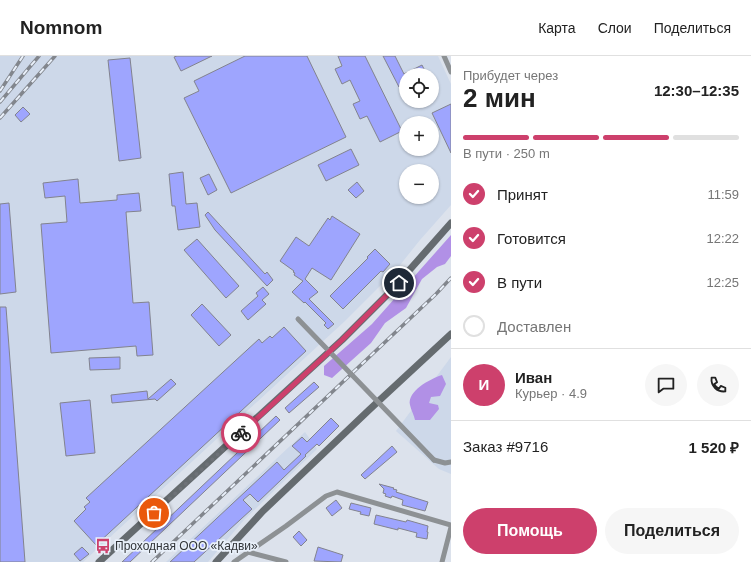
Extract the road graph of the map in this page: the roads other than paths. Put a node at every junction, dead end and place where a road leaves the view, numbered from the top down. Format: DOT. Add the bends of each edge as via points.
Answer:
graph roads {
  1 [pos="444,56"];
  2 [pos="451,72"];
  3 [pos="451,223"];
  4 [pos="298,319"];
  5 [pos="451,334"];
  6 [pos="451,462"];
  7 [pos="451,526"];
  8 [pos="248,552"];
  9 [pos="99,562"];
  10 [pos="216,562"];
  11 [pos="234,562"];
  12 [pos="286,562"];
  13 [pos="442,562"];
  1 -- 2 [label="street"];
  3 -- 9 [label="main road" via="390,292 342,340"];
  4 -- 6 [label="street, bridge" via="434,460"];
  5 -- 10 [label="main road" via="263,511"];
  7 -- 8 [label="street" via="337,492 326,496"];
  7 -- 13 [label="street"];
  8 -- 11 [label="street"];
  8 -- 12 [label="street"];
}
